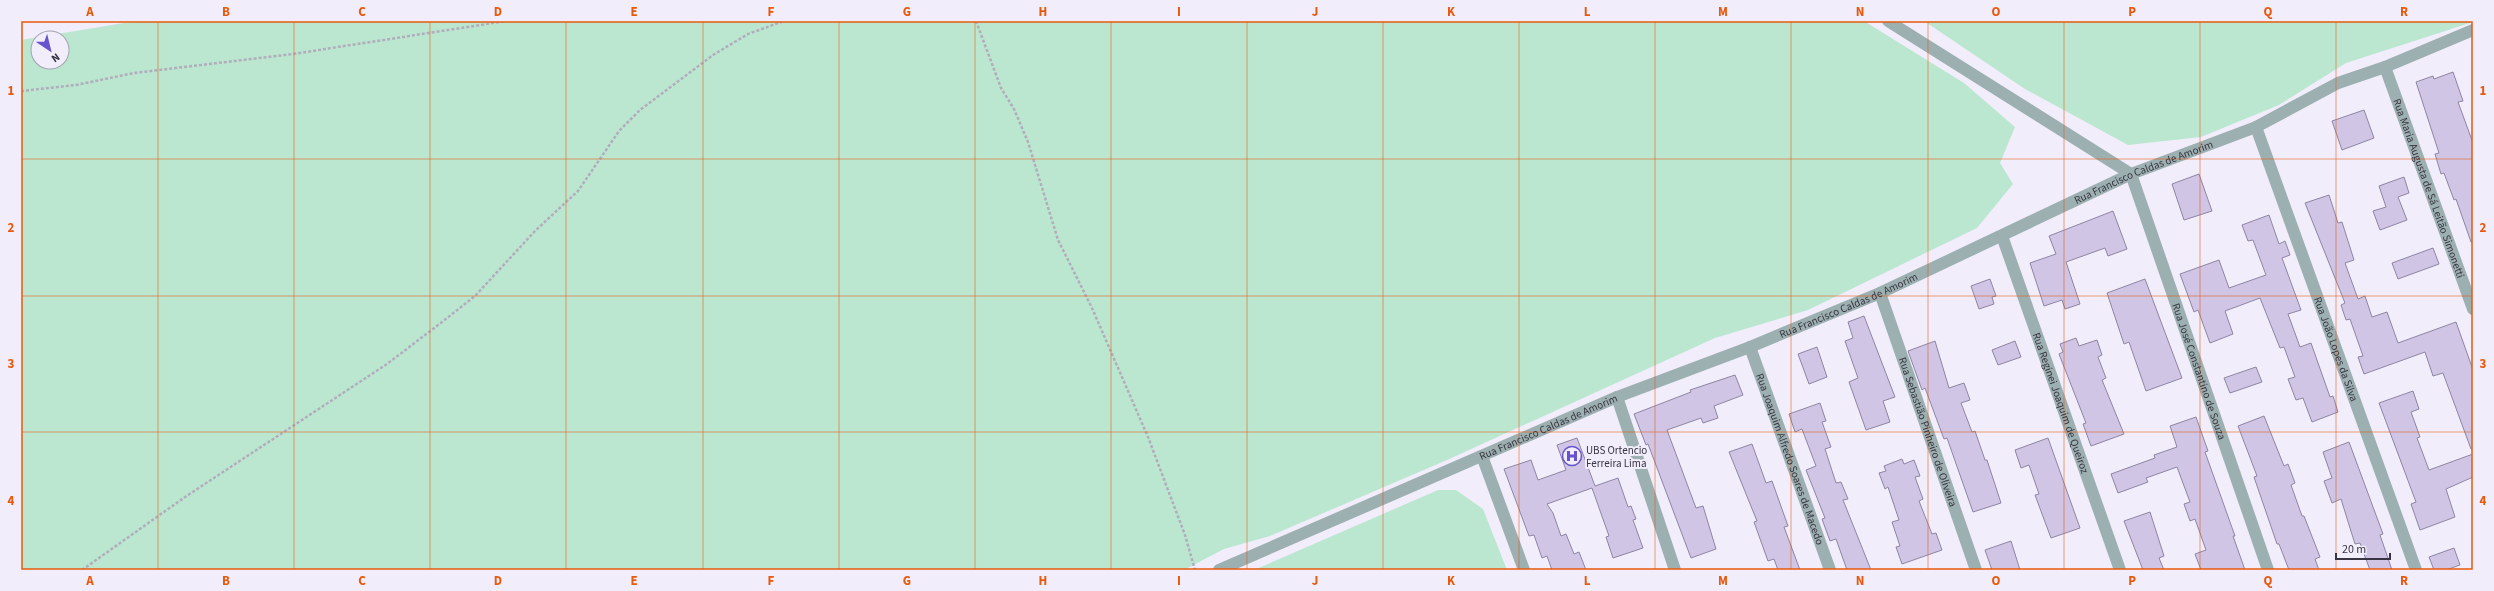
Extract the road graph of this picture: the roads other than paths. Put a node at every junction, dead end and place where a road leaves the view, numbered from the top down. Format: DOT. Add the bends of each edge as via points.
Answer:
graph roads {
  1 [pos="1888,21"];
  2 [pos="2473,30"];
  3 [pos="2385,67"];
  4 [pos="2256,127"];
  5 [pos="2131,174"];
  6 [pos="2002,236"];
  7 [pos="1880,294"];
  8 [pos="2473,309"];
  9 [pos="1750,347"];
  10 [pos="1617,397"];
  11 [pos="1482,456"];
  12 [pos="1232,567"];
  13 [pos="1219,570"];
  14 [pos="1524,570"];
  15 [pos="1675,570"];
  16 [pos="1830,570"];
  17 [pos="1976,570"];
  18 [pos="2120,570"];
  19 [pos="2268,570"];
  20 [pos="2416,570"];
  1 -- 5 [label="street"];
  2 -- 3 [label="street, Rua Francisco Caldas de Amorim"];
  3 -- 4 [label="street, Rua Francisco Caldas de Amorim" via="2338,83"];
  3 -- 8 [label="street, Rua Maria Augusta de Sá Leitão Simonetti"];
  4 -- 5 [label="street, Rua Francisco Caldas de Amorim"];
  4 -- 20 [label="street, Rua João Lopes da Silva"];
  5 -- 6 [label="street, Rua Francisco Caldas de Amorim"];
  5 -- 19 [label="street, Rua José Constantino de Souza"];
  6 -- 7 [label="street, Rua Francisco Caldas de Amorim"];
  6 -- 18 [label="street, Rua Reginei Joaquim de Queiroz"];
  7 -- 9 [label="street, Rua Francisco Caldas de Amorim"];
  7 -- 17 [label="street, Rua Sebastião Pinheiro de Oliveira"];
  9 -- 10 [label="street, Rua Francisco Caldas de Amorim"];
  9 -- 16 [label="street, Rua Joaquim Alfredo Soares de Macedo"];
  10 -- 11 [label="street, Rua Francisco Caldas de Amorim"];
  10 -- 15 [label="street"];
  11 -- 12 [label="street, Rua Francisco Caldas de Amorim"];
  11 -- 14 [label="street"];
  12 -- 13 [label="street, Rua Francisco Caldas de Amorim"];
}
